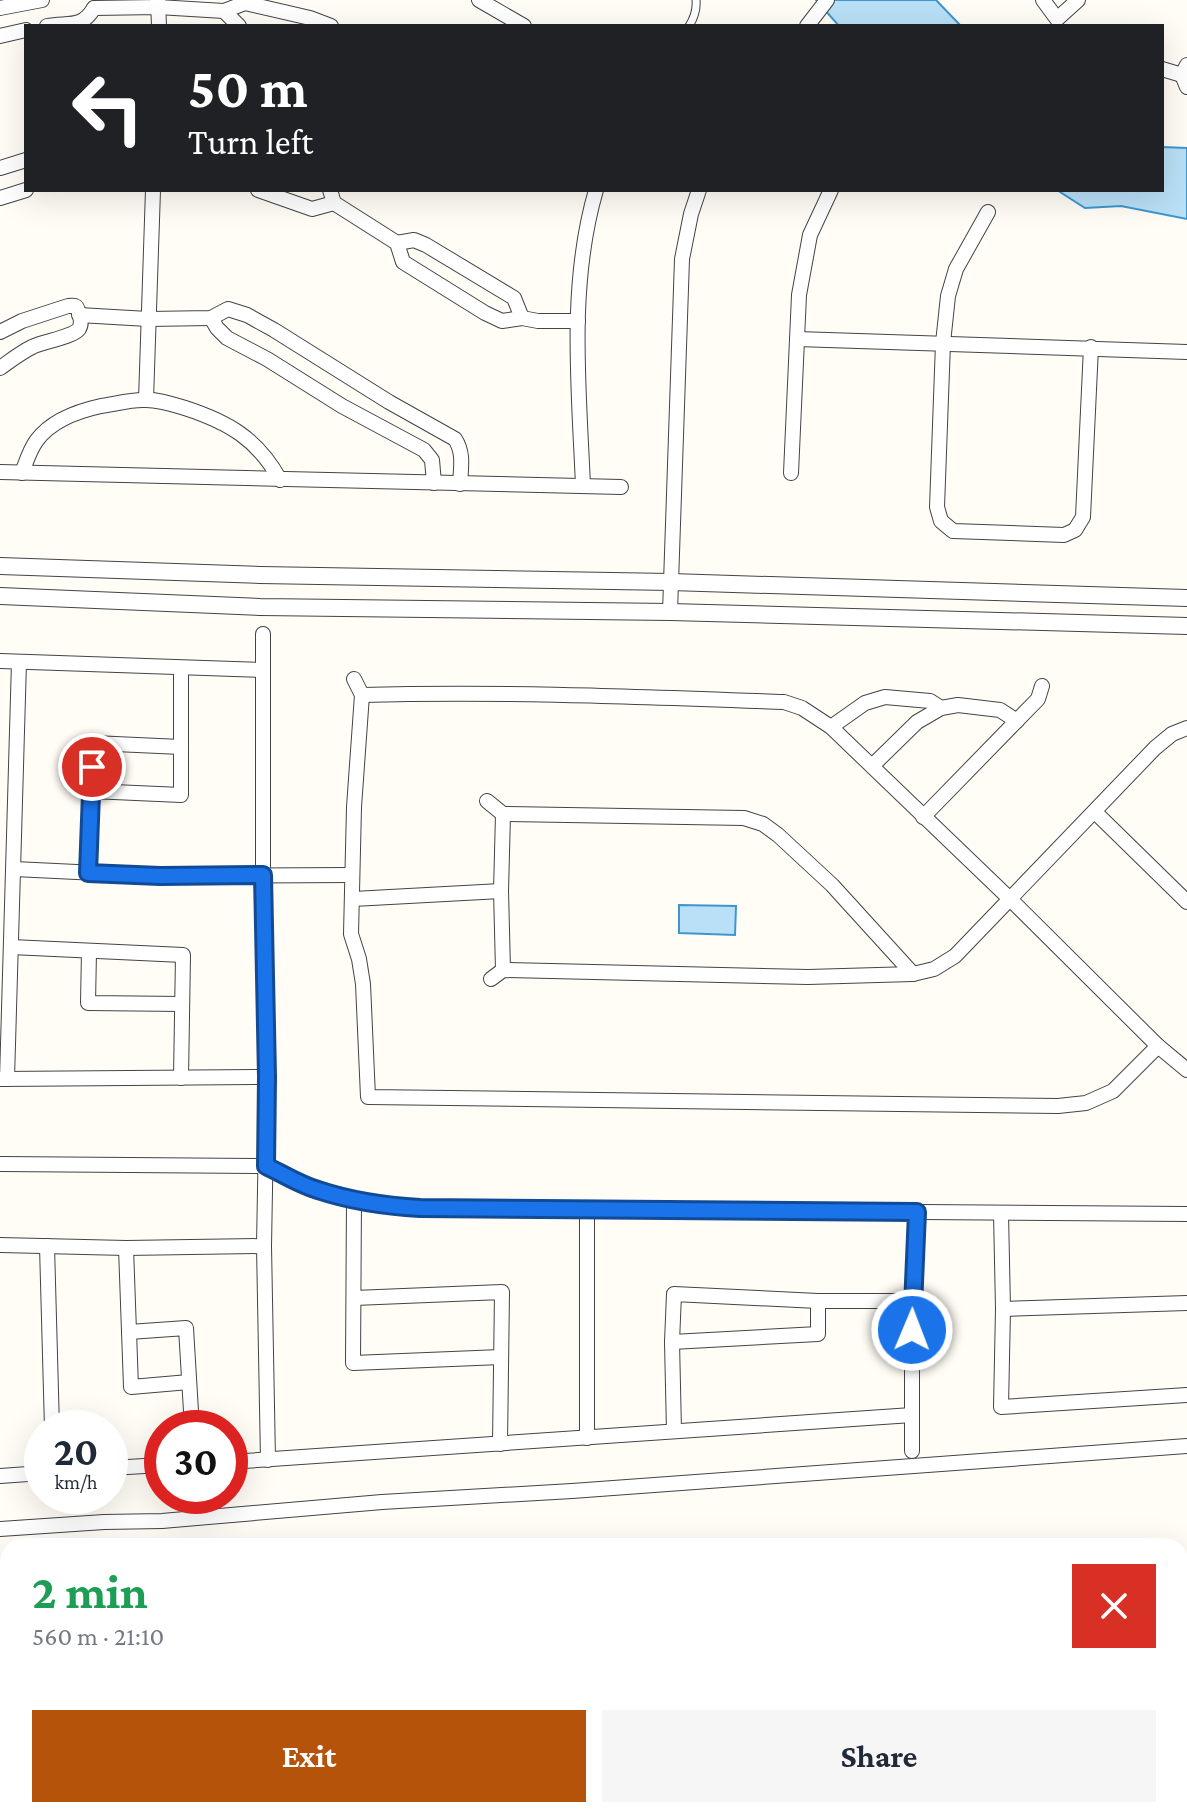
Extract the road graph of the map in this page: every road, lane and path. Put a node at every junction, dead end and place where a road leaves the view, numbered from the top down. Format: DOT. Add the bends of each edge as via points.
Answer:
graph roads {
  1 [pos="42,0"];
  2 [pos="479,0"];
  3 [pos="696,0"];
  4 [pos="1043,0"];
  5 [pos="1078,0"];
  6 [pos="92,4"];
  7 [pos="158,4"];
  8 [pos="824,4"];
  9 [pos="0,8"];
  10 [pos="224,11"];
  11 [pos="1062,22"];
  12 [pos="77,24"];
  13 [pos="159,24"];
  14 [pos="237,24"];
  15 [pos="326,24"];
  16 [pos="521,24"];
  17 [pos="690,24"];
  18 [pos="809,24"];
  19 [pos="24,30"];
  20 [pos="0,36"];
  21 [pos="1164,70"];
  22 [pos="1185,76"];
  23 [pos="24,161"];
  24 [pos="0,168"];
  25 [pos="24,191"];
  26 [pos="153,192"];
  27 [pos="264,192"];
  28 [pos="595,192"];
  29 [pos="698,192"];
  30 [pos="830,192"];
  31 [pos="332,197"];
  32 [pos="0,198"];
  33 [pos="988,212"];
  34 [pos="397,243"];
  35 [pos="79,315"];
  36 [pos="211,318"];
  37 [pos="522,318"];
  38 [pos="148,319"];
  39 [pos="578,321"];
  40 [pos="0,332"];
  41 [pos="797,339"];
  42 [pos="943,343"];
  43 [pos="1091,347"];
  44 [pos="1187,352"];
  45 [pos="0,368"];
  46 [pos="146,400"];
  47 [pos="0,472"];
  48 [pos="22,473"];
  49 [pos="791,473"];
  50 [pos="280,480"];
  51 [pos="434,483"];
  52 [pos="460,484"];
  53 [pos="583,486"];
  54 [pos="621,487"];
  55 [pos="0,566"];
  56 [pos="671,582"];
  57 [pos="0,596"];
  58 [pos="1187,598"];
  59 [pos="670,612"];
  60 [pos="1187,626"];
  61 [pos="263,634"];
  62 [pos="0,661"];
  63 [pos="19,662"];
  64 [pos="181,668"];
  65 [pos="263,670"];
  66 [pos="354,679"];
  67 [pos="1042,686"];
  68 [pos="362,695"];
  69 [pos="941,708"];
  70 [pos="1017,721"];
  71 [pos="831,727"];
  72 [pos="1187,728"];
  73 [pos="181,747"];
  74 [pos="872,766"];
  75 [pos="91,791"];
  76 [pos="487,801"];
  77 [pos="1095,812"];
  78 [pos="503,814"];
  79 [pos="923,817"];
  80 [pos="14,869"];
  81 [pos="88,873"];
  82 [pos="263,875"];
  83 [pos="352,875"];
  84 [pos="501,891"];
  85 [pos="353,899"];
  86 [pos="1011,900"];
  87 [pos="1187,902"];
  88 [pos="11,947"];
  89 [pos="89,952"];
  90 [pos="913,974"];
  91 [pos="182,1004"];
  92 [pos="1158,1046"];
  93 [pos="1187,1070"];
  94 [pos="267,1077"];
  95 [pos="181,1078"];
  96 [pos="4,1079"];
  97 [pos="0,1164"];
  98 [pos="266,1166"];
  99 [pos="354,1200"];
  100 [pos="587,1209"];
  101 [pos="917,1212"];
  102 [pos="1001,1213"];
  103 [pos="1187,1214"];
  104 [pos="0,1245"];
  105 [pos="47,1246"];
  106 [pos="264,1246"];
  107 [pos="126,1248"];
  108 [pos="354,1298"];
  109 [pos="818,1301"];
  110 [pos="912,1301"];
  111 [pos="1187,1303"];
  112 [pos="1003,1309"];
  113 [pos="129,1332"];
  114 [pos="672,1342"];
  115 [pos="501,1357"];
  116 [pos="189,1382"];
  117 [pos="1187,1395"];
  118 [pos="52,1410"];
  119 [pos="191,1410"];
  120 [pos="912,1415"];
  121 [pos="674,1431"];
  122 [pos="587,1438"];
  123 [pos="500,1444"];
  124 [pos="1187,1446"];
  125 [pos="912,1451"];
  126 [pos="268,1460"];
  127 [pos="248,1461"];
  128 [pos="24,1474"];
  129 [pos="0,1476"];
  130 [pos="0,1529"];
  1 -- 9 [label="street"];
  2 -- 16 [label="street"];
  3 -- 17 [label="lane"];
  4 -- 11 [label="street"];
  5 -- 11 [label="street"];
  6 -- 7 [label="street"];
  6 -- 12 [label="street"];
  7 -- 10 [label="street"];
  7 -- 13 [label="street"];
  8 -- 18 [label="street"];
  10 -- 14 [label="street"];
  10 -- 15 [label="street" via="254,4"];
  19 -- 20 [label="street"];
  21 -- 22 [label="street"];
  23 -- 24 [label="street"];
  25 -- 32 [label="street"];
  26 -- 38 [label="street"];
  27 -- 31 [label="street" via="312,209"];
  28 -- 39 [label="street" via="587,221"];
  29 -- 56 [label="street" via="682,259"];
  30 -- 41 [label="street" via="810,235"];
  31 -- 34 [label="street"];
  33 -- 42 [label="street" via="956,269"];
  34 -- 37 [label="street" via="414,240 426,245 514,298"];
  34 -- 37 [label="street" via="403,262 475,307 502,321"];
  35 -- 38 [label="street"];
  35 -- 40 [label="street" via="78,309 68,306"];
  35 -- 45 [label="street" via="76,331 34,346"];
  36 -- 38 [label="street"];
  36 -- 51 [label="street" via="227,338 424,450 432,460"];
  36 -- 52 [label="street" via="228,309 247,315 455,439 462,456"];
  37 -- 39 [label="street"];
  38 -- 46 [label="street"];
  39 -- 53 [label="street"];
  41 -- 42 [label="street"];
  41 -- 49 [label="street"];
  42 -- 43 [label="street"];
  42 -- 43 [label="street" via="937,507 941,521 953,531 1064,535 1083,517"];
  43 -- 44 [label="street"];
  46 -- 48 [label="street" via="93,408 53,425 36,440"];
  46 -- 50 [label="street" via="223,421 258,449"];
  47 -- 48 [label="street"];
  48 -- 50 [label="street"];
  50 -- 51 [label="street"];
  51 -- 52 [label="street"];
  52 -- 53 [label="street"];
  53 -- 54 [label="street"];
  55 -- 56 [label="street"];
  56 -- 58 [label="street"];
  56 -- 59 [label="street"];
  57 -- 59 [label="street" via="260,607"];
  59 -- 60 [label="street"];
  61 -- 65 [label="street"];
  62 -- 63 [label="street"];
  63 -- 64 [label="street"];
  63 -- 80 [label="street"];
  64 -- 65 [label="street"];
  64 -- 73 [label="street"];
  65 -- 82 [label="street"];
  66 -- 68 [label="street"];
  67 -- 70 [label="street" via="1038,699"];
  68 -- 71 [label="street" via="565,694 784,702"];
  68 -- 83 [label="street"];
  69 -- 70 [label="street" via="1000,710"];
  69 -- 71 [label="street" via="930,701 885,697 865,703"];
  69 -- 74 [label="street" via="917,722"];
  70 -- 79 [label="street"];
  71 -- 74 [label="street"];
  72 -- 77 [label="street" via="1155,748"];
  73 -- 75 [label="street" via="93,743"];
  73 -- 75 [label="street" via="181,795"];
  74 -- 79 [label="street"];
  75 -- 81 [label="street"];
  76 -- 78 [label="street"];
  77 -- 86 [label="street"];
  77 -- 87 [label="street"];
  78 -- 84 [label="street"];
  78 -- 90 [label="street" via="744,818 763,824 832,885"];
  79 -- 86 [label="street"];
  80 -- 81 [label="street"];
  80 -- 88 [label="street"];
  81 -- 82 [label="street"];
  82 -- 83 [label="street"];
  82 -- 94 [label="street"];
  83 -- 85 [label="street"];
  84 -- 85 [label="street"];
  84 -- 90 [label="street" via="497,975"];
  85 -- 92 [label="street" via="351,934 363,984 368,1097 1058,1106 1086,1103 1113,1091"];
  86 -- 90 [label="street" via="955,956"];
  86 -- 92 [label="street"];
  88 -- 89 [label="street"];
  88 -- 96 [label="street"];
  89 -- 91 [label="street" via="183,955"];
  89 -- 91 [label="street" via="88,1003"];
  91 -- 95 [label="street"];
  92 -- 93 [label="street"];
  94 -- 95 [label="street"];
  94 -- 98 [label="street"];
  95 -- 96 [label="street"];
  97 -- 98 [label="street"];
  98 -- 99 [label="street" via="316,1190"];
  98 -- 106 [label="street"];
  99 -- 100 [label="street" via="392,1207"];
  99 -- 108 [label="street"];
  100 -- 101 [label="street"];
  100 -- 122 [label="street"];
  101 -- 102 [label="street"];
  101 -- 110 [label="street"];
  102 -- 103 [label="street"];
  102 -- 112 [label="street"];
  104 -- 105 [label="street"];
  105 -- 107 [label="street"];
  105 -- 118 [label="street"];
  106 -- 107 [label="street"];
  106 -- 126 [label="street"];
  107 -- 113 [label="street"];
  108 -- 115 [label="street" via="353,1363"];
  108 -- 115 [label="street" via="502,1292"];
  109 -- 110 [label="street"];
  109 -- 114 [label="street" via="818,1334"];
  109 -- 114 [label="street" via="674,1294"];
  110 -- 120 [label="street"];
  111 -- 112 [label="street"];
  112 -- 117 [label="street" via="1001,1407"];
  113 -- 116 [label="street" via="186,1328"];
  113 -- 116 [label="street" via="131,1387"];
  114 -- 121 [label="street"];
  115 -- 123 [label="street"];
  116 -- 119 [label="street"];
  120 -- 121 [label="street"];
  120 -- 125 [label="street"];
  121 -- 122 [label="street"];
  122 -- 123 [label="street"];
  123 -- 126 [label="street"];
  124 -- 130 [label="street"];
  126 -- 127 [label="street"];
  128 -- 129 [label="street"];
}
